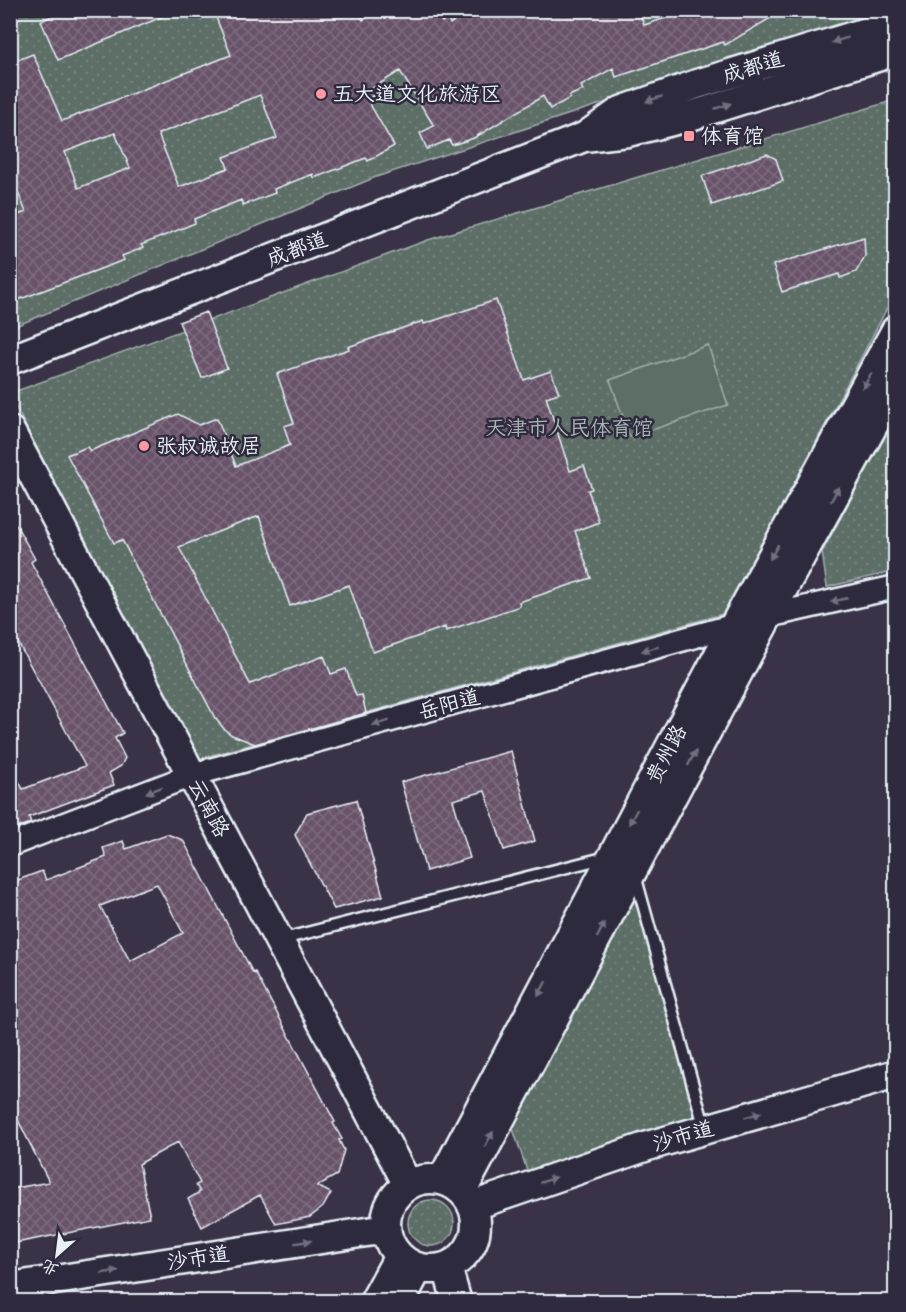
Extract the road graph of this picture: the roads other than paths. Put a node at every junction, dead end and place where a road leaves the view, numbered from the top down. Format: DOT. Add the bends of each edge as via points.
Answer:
graph roads {
  1 [pos="896,23"];
  2 [pos="896,51"];
  3 [pos="584,137"];
  4 [pos="896,330"];
  5 [pos="10,360"];
  6 [pos="896,384"];
  7 [pos="10,431"];
  8 [pos="896,586"];
  9 [pos="768,616"];
  10 [pos="734,626"];
  11 [pos="192,775"];
  12 [pos="10,845"];
  13 [pos="623,862"];
  14 [pos="279,940"];
  15 [pos="896,1074"];
  16 [pos="705,1129"];
  17 [pos="408,1185"];
  18 [pos="459,1192"];
  19 [pos="386,1229"];
  20 [pos="408,1262"];
  21 [pos="447,1267"];
  22 [pos="10,1287"];
  23 [pos="374,1302"];
  24 [pos="400,1302"];
  25 [pos="457,1302"];
  1 -- 3 [label="street, 成都道, one-way" via="621,111"];
  3 -- 2 [label="street, 成都道, one-way" via="628,132 684,118"];
  3 -- 5 [label="street, 成都道"];
  4 -- 10 [label="street, 贵州路, one-way"];
  9 -- 6 [label="street, 贵州路, one-way"];
  7 -- 11 [label="street, 云南路"];
  8 -- 9 [label="street, 岳阳道, one-way"];
  9 -- 10 [label="street, 岳阳道"];
  13 -- 9 [label="street, 贵州路, one-way"];
  10 -- 11 [label="street, 岳阳道, one-way"];
  10 -- 13 [label="street, 贵州路, one-way"];
  11 -- 12 [label="street, 岳阳道, one-way"];
  11 -- 14 [label="street, 云南路"];
  13 -- 14 [label="lane"];
  13 -- 16 [label="lane"];
  13 -- 18 [label="street, 贵州路"];
  14 -- 17 [label="street, 云南路"];
  16 -- 15 [label="street, 沙市道, one-way"];
  18 -- 16 [label="street, 沙市道, one-way"];
  17 -- 18 [label="street" via="430,1179"];
  17 -- 19 [label="street" via="390,1203"];
  18 -- 21 [label="street" via="476,1220 475,1235 459,1260"];
  19 -- 20 [label="street" via="390,1244"];
  22 -- 19 [label="street, 沙市道, one-way"];
  20 -- 21 [label="street" via="432,1270"];
  20 -- 23 [label="street"];
  20 -- 24 [label="street"];
  21 -- 25 [label="street"];
}
